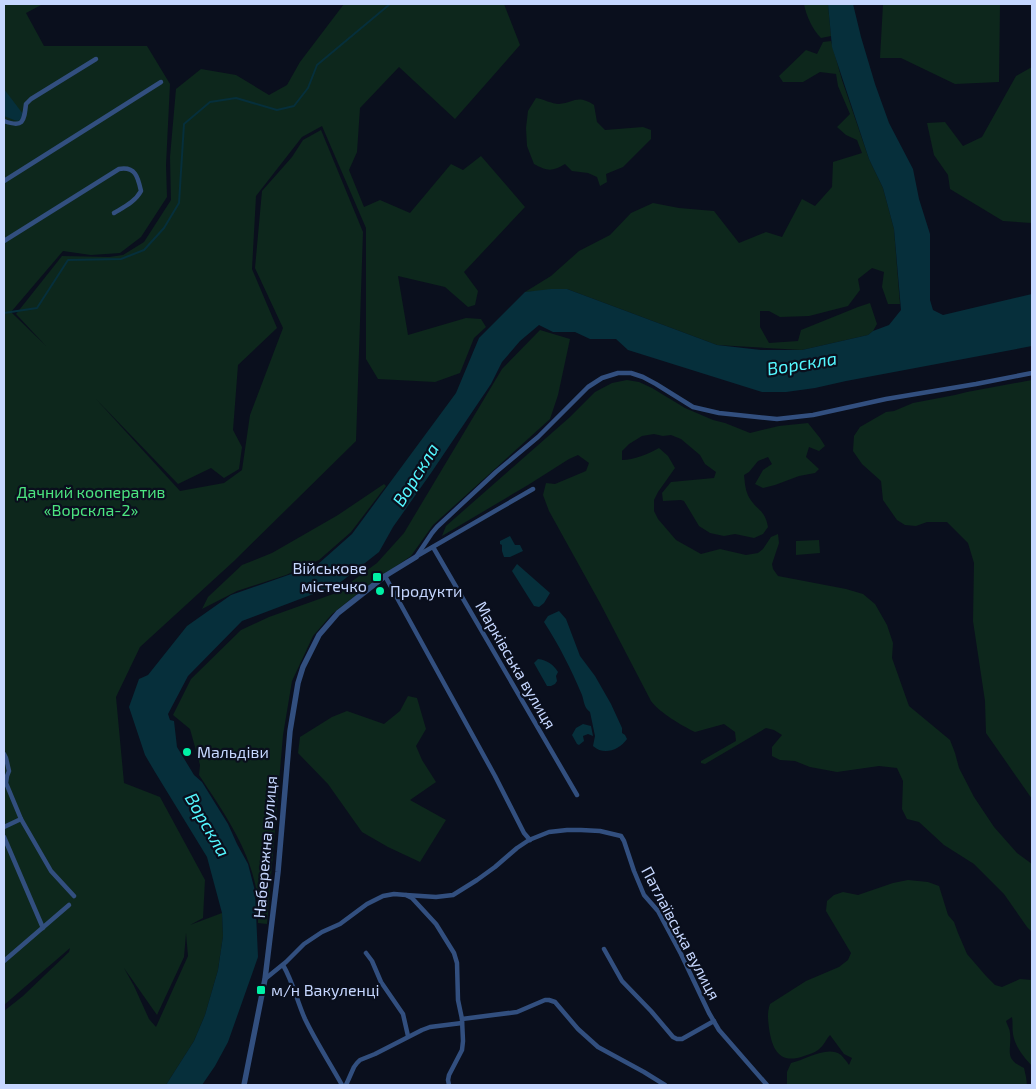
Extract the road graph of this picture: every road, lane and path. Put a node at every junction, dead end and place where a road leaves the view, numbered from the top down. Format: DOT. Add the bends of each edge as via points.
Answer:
graph roads {
  1 [pos="96,59"];
  2 [pos="161,82"];
  3 [pos="4,121"];
  4 [pos="4,181"];
  5 [pos="114,213"];
  6 [pos="4,242"];
  7 [pos="1032,373"];
  8 [pos="533,488"];
  9 [pos="433,547"];
  10 [pos="416,557"];
  11 [pos="385,576"];
  12 [pos="4,754"];
  13 [pos="9,771"];
  14 [pos="4,774"];
  15 [pos="577,795"];
  16 [pos="21,819"];
  17 [pos="4,827"];
  18 [pos="4,837"];
  19 [pos="530,840"];
  20 [pos="406,895"];
  21 [pos="74,896"];
  22 [pos="69,905"];
  23 [pos="43,928"];
  24 [pos="604,948"];
  25 [pos="366,953"];
  26 [pos="4,959"];
  27 [pos="283,964"];
  28 [pos="266,979"];
  29 [pos="462,1021"];
  30 [pos="714,1021"];
  31 [pos="408,1036"];
  32 [pos="244,1085"];
  33 [pos="344,1085"];
  34 [pos="449,1085"];
  35 [pos="665,1085"];
  36 [pos="767,1085"];
  1 -- 3 [label="street" via="30,99 23,122 13,124"];
  2 -- 4 [label="street"];
  5 -- 6 [label="street" via="132,202 141,191 134,171 126,168 119,169"];
  7 -- 10 [label="street" via="777,419 719,414 693,407 643,377 618,373 588,387 538,437 437,527"];
  8 -- 9 [label="street, Набережна вулиця"];
  9 -- 10 [label="street, Набережна вулиця"];
  9 -- 15 [label="street, Марківська вулиця"];
  10 -- 11 [label="street, Набережна вулиця"];
  11 -- 19 [label="street"];
  11 -- 28 [label="street, Набережна вулиця" via="327,624 310,651 298,683 290,732"];
  12 -- 13 [label="street"];
  13 -- 14 [label="street"];
  13 -- 16 [label="street" via="6,783"];
  16 -- 17 [label="street"];
  16 -- 21 [label="street" via="51,870"];
  18 -- 23 [label="street"];
  19 -- 20 [label="street, Патлаївська вулиця" via="452,895"];
  19 -- 30 [label="street, Патлаївська вулиця" via="549,832 567,830 600,831 621,836 644,895 658,911"];
  20 -- 27 [label="street, Патлаївська вулиця" via="383,896 367,904 304,944"];
  20 -- 29 [label="street" via="417,902 436,924 454,953"];
  22 -- 23 [label="street"];
  23 -- 26 [label="street"];
  24 -- 30 [label="street" via="622,980 673,1037 682,1039"];
  25 -- 31 [label="street" via="403,1014"];
  27 -- 28 [label="street, Патлаївська вулиця"];
  27 -- 33 [label="street" via="318,1045"];
  28 -- 32 [label="street, Набережна вулиця"];
  29 -- 31 [label="street" via="430,1027"];
  29 -- 34 [label="street" via="462,1050 449,1076"];
  29 -- 35 [label="street" via="517,1012 549,1000 555,1002 598,1047"];
  30 -- 36 [label="street, Патлаївська вулиця"];
  31 -- 33 [label="street" via="357,1063"];
}
